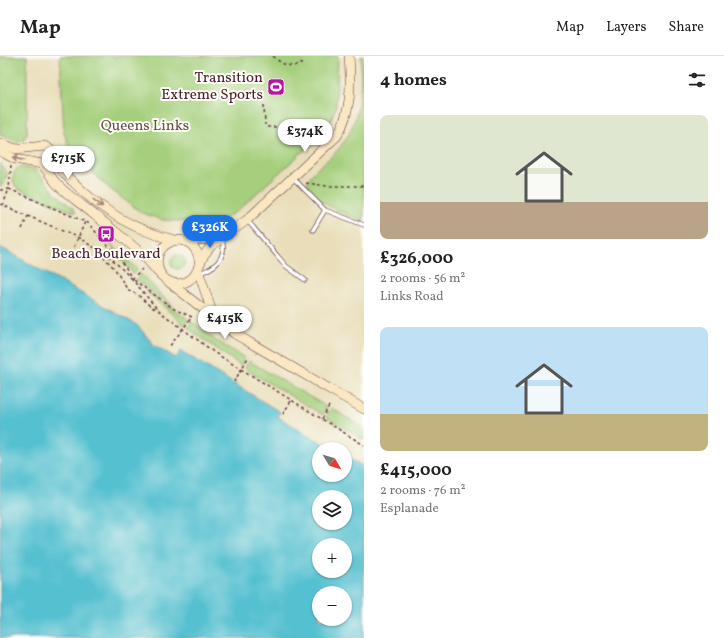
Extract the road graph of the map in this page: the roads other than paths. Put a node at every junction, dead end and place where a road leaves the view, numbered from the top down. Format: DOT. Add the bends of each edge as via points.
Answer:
graph roads {
  1 [pos="349,56"];
  2 [pos="0,143"];
  3 [pos="0,151"];
  4 [pos="293,178"];
  5 [pos="325,210"];
  6 [pos="247,220"];
  7 [pos="364,225"];
  8 [pos="313,230"];
  9 [pos="230,232"];
  10 [pos="222,238"];
  11 [pos="180,241"];
  12 [pos="198,271"];
  13 [pos="165,279"];
  14 [pos="305,280"];
  15 [pos="213,315"];
  16 [pos="364,409"];
  1 -- 4 [label="street" via="349,95 343,126 331,144"];
  2 -- 11 [label="street, one-way" via="16,149 44,146 50,149 71,181 114,216 146,232"];
  13 -- 3 [label="street, one-way" via="143,256 60,187 42,164 15,159"];
  4 -- 5 [label="lane"];
  4 -- 6 [label="street"];
  5 -- 7 [label="lane"];
  5 -- 8 [label="lane"];
  6 -- 9 [label="street"];
  6 -- 14 [label="lane" via="273,253"];
  9 -- 10 [label="street"];
  9 -- 11 [label="street" via="209,238"];
  10 -- 12 [label="street" via="207,250"];
  10 -- 12 [label="lane" via="224,250 218,262 212,269"];
  11 -- 12 [label="street" via="194,248 199,259"];
  11 -- 13 [label="street" via="164,246 157,257 158,270"];
  12 -- 13 [label="street" via="185,282 173,283"];
  12 -- 15 [label="street"];
  13 -- 15 [label="street"];
  15 -- 16 [label="street" via="235,334"];
}
